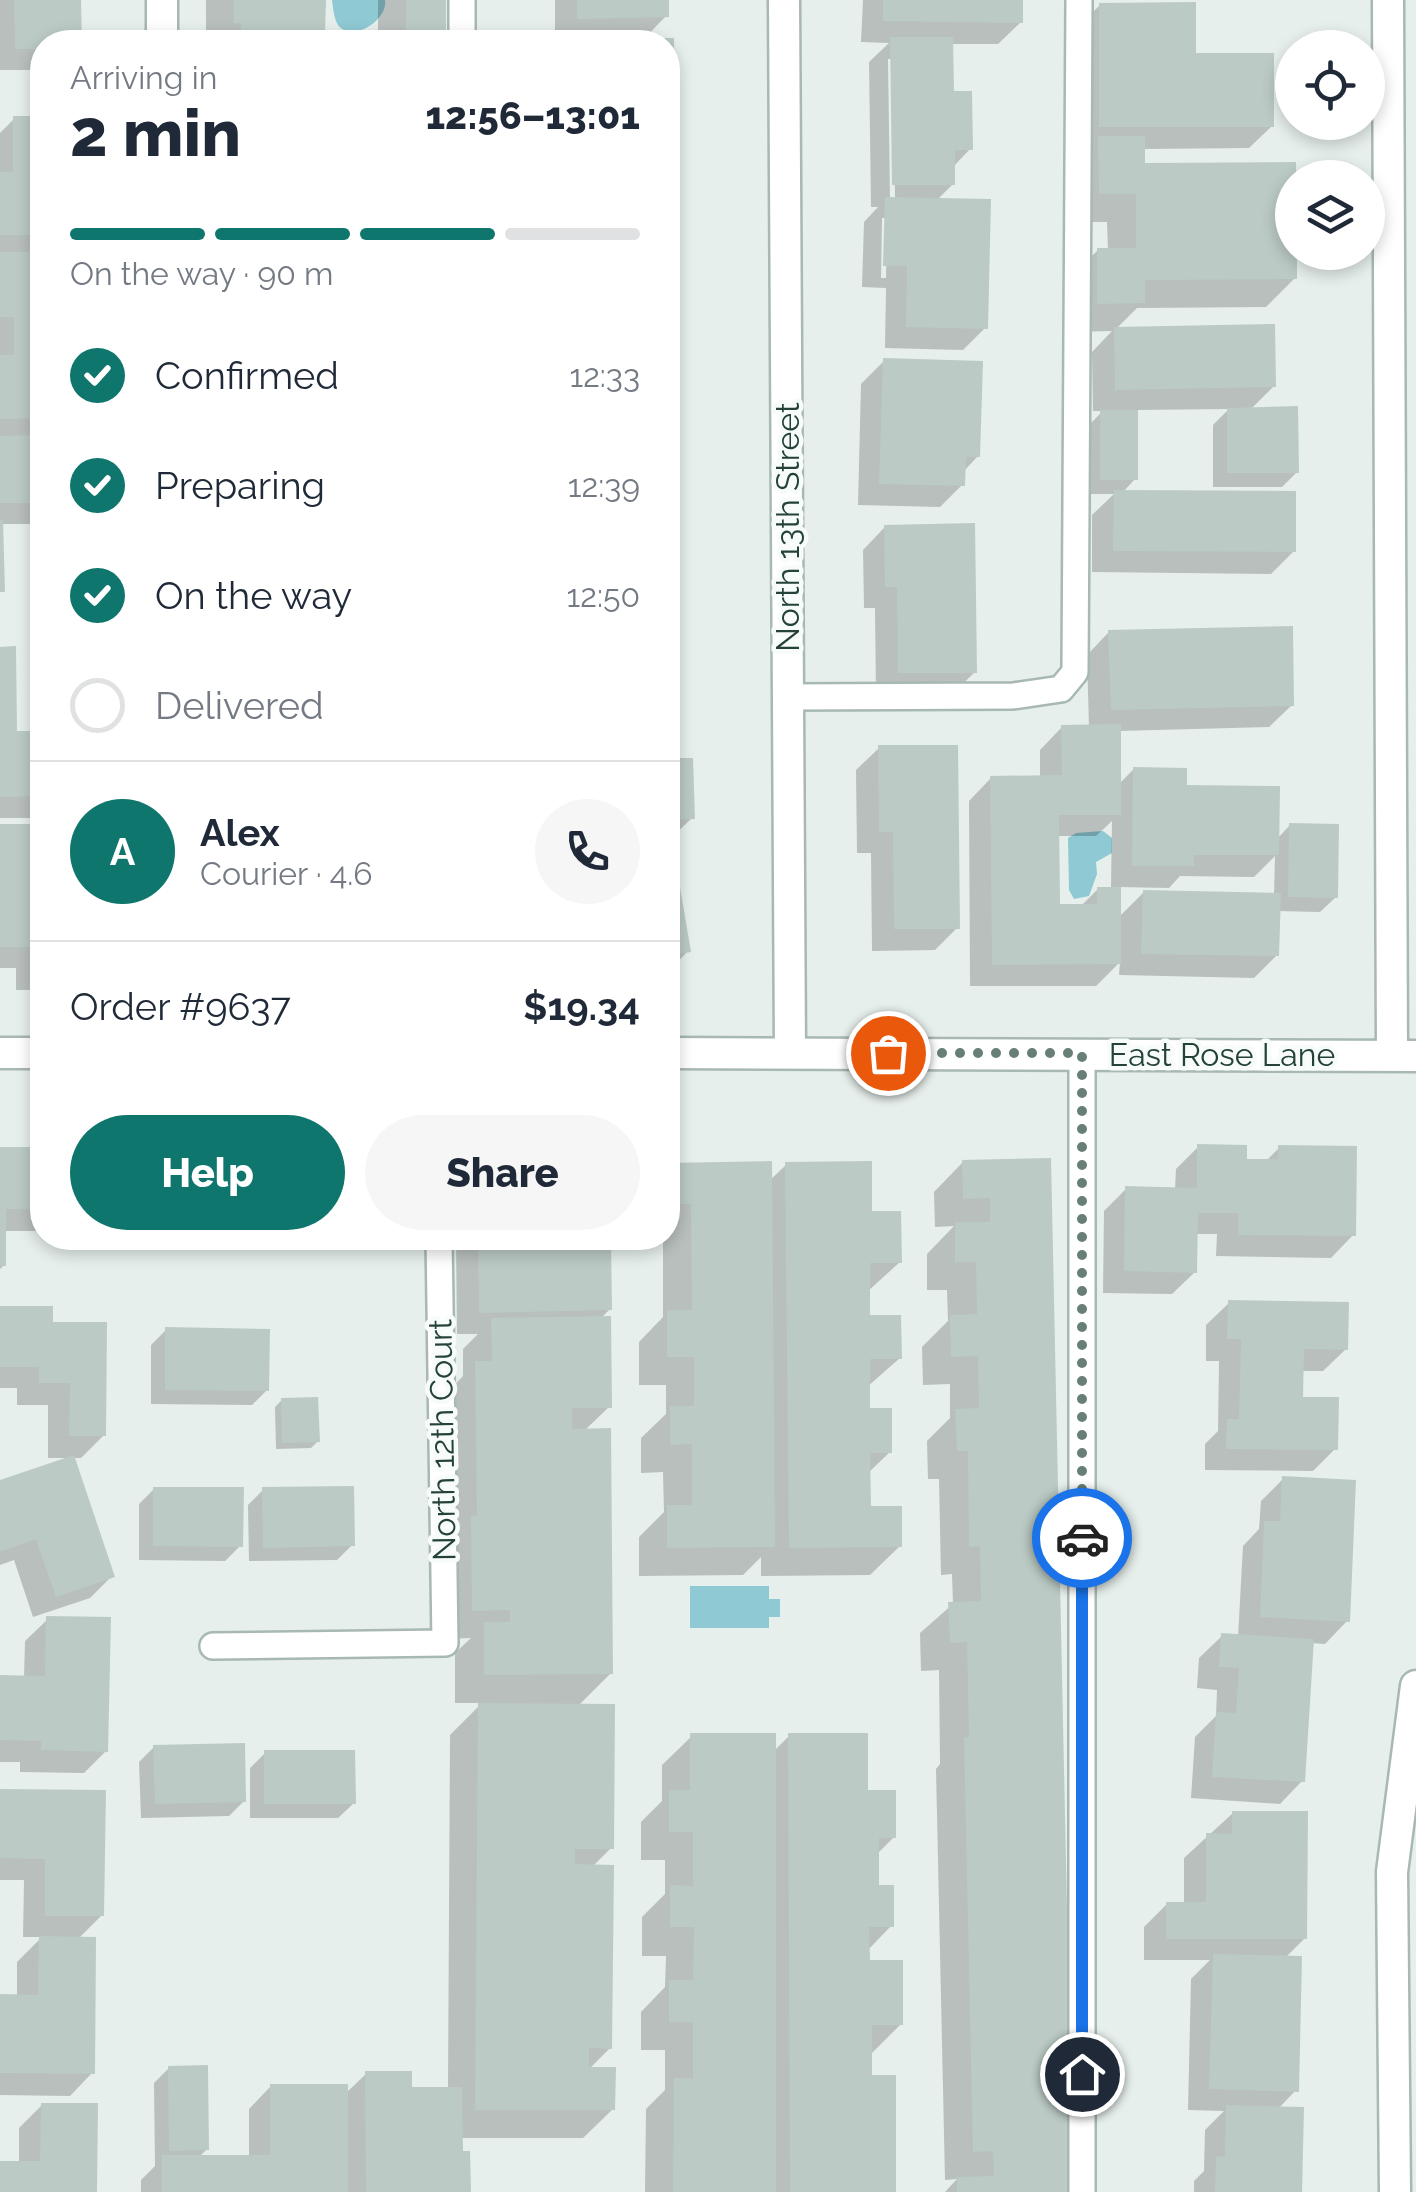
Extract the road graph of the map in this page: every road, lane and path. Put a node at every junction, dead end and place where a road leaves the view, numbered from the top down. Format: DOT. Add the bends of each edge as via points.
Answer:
graph roads {
  1 [pos="162,0"];
  2 [pos="462,0"];
  3 [pos="784,0"];
  4 [pos="1078,0"];
  5 [pos="1388,0"];
  6 [pos="162,30"];
  7 [pos="462,30"];
  8 [pos="788,697"];
  9 [pos="0,1053"];
  10 [pos="30,1053"];
  11 [pos="680,1053"];
  12 [pos="790,1053"];
  13 [pos="1082,1053"];
  14 [pos="1404,1056"];
  15 [pos="439,1250"];
  16 [pos="214,1646"];
  17 [pos="1416,1686"];
  18 [pos="1082,2192"];
  19 [pos="1396,2192"];
  1 -- 6 [label="street"];
  2 -- 7 [label="lane"];
  3 -- 8 [label="street, North 13th Street"];
  4 -- 8 [label="lane" via="1075,672 1062,689 1013,696"];
  5 -- 14 [label="street"];
  8 -- 12 [label="street, North 13th Street"];
  9 -- 10 [label="street"];
  11 -- 12 [label="street, East Rose Lane"];
  12 -- 13 [label="street, East Rose Lane"];
  13 -- 14 [label="street, East Rose Lane"];
  13 -- 18 [label="lane"];
  15 -- 16 [label="lane, North 12th Court" via="445,1643"];
  17 -- 19 [label="street" via="1392,1872"];
}
